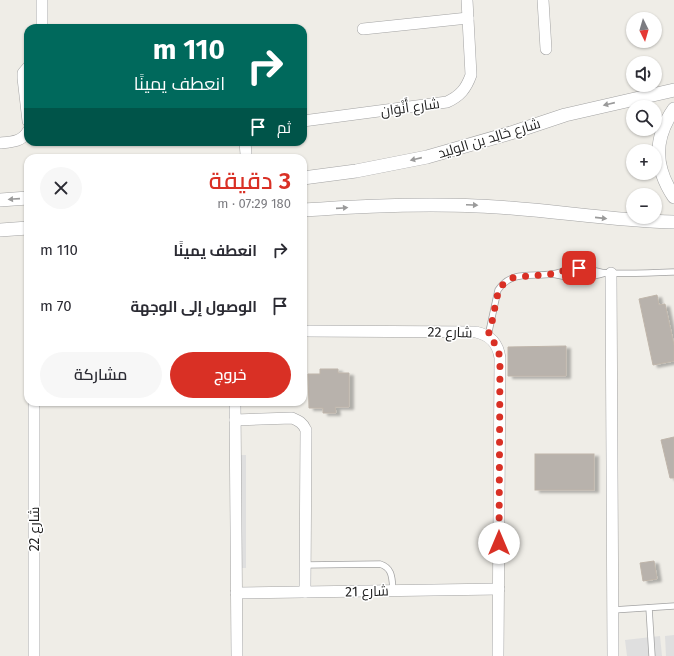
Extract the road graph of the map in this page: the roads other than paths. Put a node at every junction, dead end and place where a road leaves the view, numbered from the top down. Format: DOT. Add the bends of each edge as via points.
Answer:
graph roads {
  1 [pos="42,0"];
  2 [pos="467,0"];
  3 [pos="543,0"];
  4 [pos="468,18"];
  5 [pos="42,24"];
  6 [pos="363,29"];
  7 [pos="546,49"];
  8 [pos="24,72"];
  9 [pos="24,87"];
  10 [pos="674,90"];
  11 [pos="674,109"];
  12 [pos="307,120"];
  13 [pos="24,137"];
  14 [pos="0,143"];
  15 [pos="307,177"];
  16 [pos="674,197"];
  17 [pos="24,198"];
  18 [pos="0,200"];
  19 [pos="307,210"];
  20 [pos="674,222"];
  21 [pos="24,228"];
  22 [pos="0,230"];
  23 [pos="674,272"];
  24 [pos="609,273"];
  25 [pos="552,274"];
  26 [pos="307,331"];
  27 [pos="488,336"];
  28 [pos="34,406"];
  29 [pos="235,406"];
  30 [pos="235,420"];
  31 [pos="305,565"];
  32 [pos="499,589"];
  33 [pos="393,591"];
  34 [pos="305,592"];
  35 [pos="236,594"];
  36 [pos="674,606"];
  37 [pos="649,608"];
  38 [pos="613,610"];
  39 [pos="34,656"];
  40 [pos="237,656"];
  41 [pos="498,656"];
  42 [pos="613,656"];
  43 [pos="652,656"];
  1 -- 5 [label="street"];
  2 -- 4 [label="street, شارع أَنْوَان"];
  3 -- 7 [label="street"];
  4 -- 6 [label="street"];
  4 -- 12 [label="street, شارع أَنْوَان" via="471,75 463,92 455,98 446,102"];
  8 -- 9 [label="street"];
  10 -- 15 [label="street, شارع خالِد بن الوليد, one-way" via="565,115 427,157"];
  11 -- 16 [label="street" via="665,123 658,154 660,170"];
  13 -- 14 [label="street"];
  17 -- 18 [label="street, one-way"];
  19 -- 20 [label="street, one-way" via="397,205 477,206 618,220"];
  21 -- 22 [label="street"];
  23 -- 24 [label="lane"];
  24 -- 25 [label="lane" via="585,278"];
  24 -- 25 [label="lane" via="579,268"];
  24 -- 38 [label="street"];
  25 -- 27 [label="lane" via="521,276 505,281 497,295"];
  26 -- 27 [label="street, شارع 22" via="476,332"];
  27 -- 32 [label="street, شارع 22" via="497,346 500,358"];
  28 -- 39 [label="street, شارع 22"];
  29 -- 30 [label="street"];
  30 -- 31 [label="street" via="292,418 299,420 306,430"];
  30 -- 35 [label="street"];
  31 -- 33 [label="lane" via="380,564 388,568 391,574"];
  31 -- 34 [label="street"];
  32 -- 33 [label="street, شارع 21"];
  32 -- 41 [label="street, شارع 22"];
  33 -- 34 [label="street, شارع 21"];
  34 -- 35 [label="street, شارع 21"];
  35 -- 40 [label="street"];
  36 -- 37 [label="lane"];
  37 -- 38 [label="lane"];
  37 -- 43 [label="lane"];
  38 -- 42 [label="street"];
}
